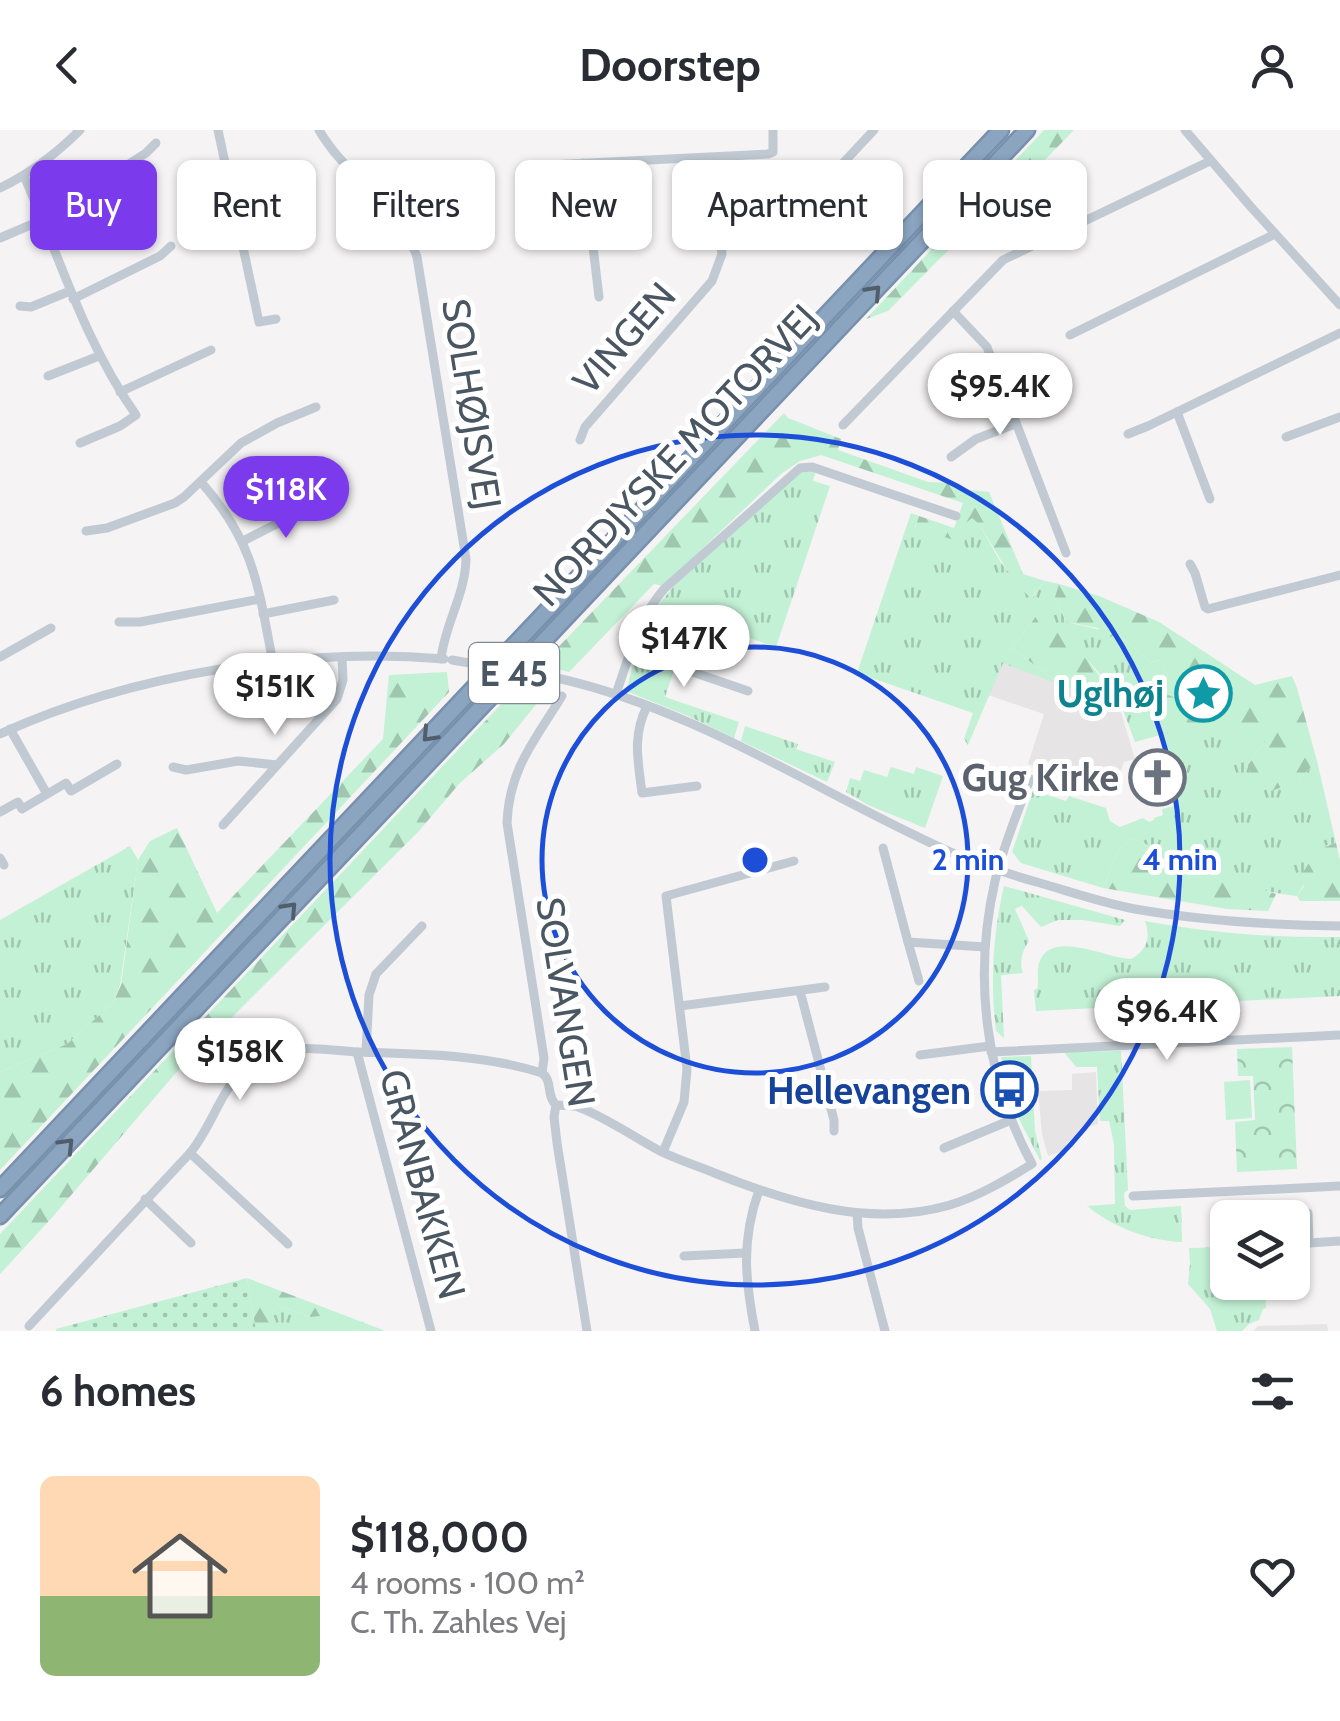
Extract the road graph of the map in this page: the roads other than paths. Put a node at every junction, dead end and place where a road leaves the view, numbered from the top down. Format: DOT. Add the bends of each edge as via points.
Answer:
graph roads {
  1 [pos="80,130"];
  2 [pos="218,130"];
  3 [pos="319,130"];
  4 [pos="772,130"];
  5 [pos="874,130"];
  6 [pos="1001,130"];
  7 [pos="1027,130"];
  8 [pos="1185,130"];
  9 [pos="156,143"];
  10 [pos="711,158"];
  11 [pos="134,160"];
  12 [pos="652,160"];
  13 [pos="846,160"];
  14 [pos="1210,160"];
  15 [pos="24,176"];
  16 [pos="0,188"];
  17 [pos="30,191"];
  18 [pos="30,225"];
  19 [pos="1275,234"];
  20 [pos="0,238"];
  21 [pos="172,246"];
  22 [pos="54,250"];
  23 [pos="594,250"];
  24 [pos="72,295"];
  25 [pos="599,297"];
  26 [pos="20,306"];
  27 [pos="1340,306"];
  28 [pos="953,311"];
  29 [pos="276,319"];
  30 [pos="1340,333"];
  31 [pos="1070,335"];
  32 [pos="212,350"];
  33 [pos="98,356"];
  34 [pos="48,376"];
  35 [pos="120,392"];
  36 [pos="316,407"];
  37 [pos="1178,412"];
  38 [pos="1340,417"];
  39 [pos="1015,424"];
  40 [pos="843,426"];
  41 [pos="1128,434"];
  42 [pos="1286,437"];
  43 [pos="580,440"];
  44 [pos="80,444"];
  45 [pos="951,457"];
  46 [pos="201,482"];
  47 [pos="1210,499"];
  48 [pos="312,506"];
  49 [pos="956,516"];
  50 [pos="86,531"];
  51 [pos="243,541"];
  52 [pos="1066,553"];
  53 [pos="1190,564"];
  54 [pos="1340,575"];
  55 [pos="260,599"];
  56 [pos="334,600"];
  57 [pos="264,614"];
  58 [pos="119,622"];
  59 [pos="51,628"];
  60 [pos="631,651"];
  61 [pos="342,656"];
  62 [pos="0,657"];
  63 [pos="446,660"];
  64 [pos="273,662"];
  65 [pos="748,691"];
  66 [pos="616,694"];
  67 [pos="562,696"];
  68 [pos="646,706"];
  69 [pos="5,731"];
  70 [pos="117,764"];
  71 [pos="277,765"];
  72 [pos="172,768"];
  73 [pos="1030,779"];
  74 [pos="697,786"];
  75 [pos="47,794"];
  76 [pos="0,812"];
  77 [pos="223,825"];
  78 [pos="883,848"];
  79 [pos="794,861"];
  80 [pos="998,871"];
  81 [pos="422,926"];
  82 [pos="1340,926"];
  83 [pos="908,942"];
  84 [pos="985,948"];
  85 [pos="919,982"];
  86 [pos="826,988"];
  87 [pos="800,991"];
  88 [pos="680,1006"];
  89 [pos="1340,1035"];
  90 [pos="991,1049"];
  91 [pos="362,1052"];
  92 [pos="920,1055"];
  93 [pos="542,1073"];
  94 [pos="556,1105"];
  95 [pos="1011,1120"];
  96 [pos="834,1131"];
  97 [pos="944,1148"];
  98 [pos="190,1152"];
  99 [pos="664,1152"];
  100 [pos="1340,1186"];
  101 [pos="0,1189"];
  102 [pos="758,1190"];
  103 [pos="1133,1196"];
  104 [pos="146,1199"];
  105 [pos="857,1212"];
  106 [pos="0,1216"];
  107 [pos="1340,1241"];
  108 [pos="191,1243"];
  109 [pos="1310,1243"];
  110 [pos="288,1244"];
  111 [pos="745,1252"];
  112 [pos="684,1256"];
  113 [pos="29,1326"];
  114 [pos="754,1328"];
  115 [pos="431,1331"];
  116 [pos="587,1331"];
  117 [pos="741,1331"];
  118 [pos="885,1331"];
  1 -- 15 [label="street"];
  2 -- 29 [label="street" via="259,322"];
  3 -- 63 [label="street, SOLHØJSVEJ" via="396,215 417,256 466,559 443,643"];
  4 -- 10 [label="street" via="773,152"];
  5 -- 13 [label="street"];
  6 -- 101 [label="highway, NORDJYSKE MOTORVEJ / E 45, one-way"];
  106 -- 7 [label="highway, NORDJYSKE MOTORVEJ / E 45, one-way"];
  8 -- 14 [label="street"];
  9 -- 11 [label="street"];
  10 -- 12 [label="street"];
  10 -- 43 [label="street, VINGEN" via="722,240 718,268"];
  14 -- 19 [label="street"];
  14 -- 28 [label="street" via="1003,260"];
  15 -- 16 [label="street"];
  15 -- 17 [label="street"];
  18 -- 20 [label="street"];
  19 -- 27 [label="street"];
  19 -- 31 [label="street"];
  21 -- 24 [label="street"];
  22 -- 24 [label="street"];
  23 -- 25 [label="street"];
  24 -- 26 [label="street"];
  24 -- 33 [label="street"];
  28 -- 39 [label="street" via="986,347"];
  28 -- 40 [label="street"];
  30 -- 37 [label="street"];
  32 -- 35 [label="street"];
  33 -- 34 [label="street"];
  33 -- 35 [label="street"];
  35 -- 44 [label="street" via="136,415"];
  36 -- 46 [label="street" via="241,443"];
  37 -- 41 [label="street"];
  37 -- 47 [label="street"];
  38 -- 42 [label="street"];
  39 -- 45 [label="street"];
  39 -- 52 [label="street"];
  46 -- 50 [label="street" via="166,508"];
  46 -- 51 [label="street"];
  48 -- 51 [label="street"];
  49 -- 60 [label="street" via="800,468 664,589"];
  51 -- 55 [label="street"];
  53 -- 54 [label="street" via="1208,609"];
  55 -- 57 [label="street"];
  55 -- 58 [label="street"];
  56 -- 57 [label="street"];
  57 -- 64 [label="street"];
  59 -- 62 [label="street"];
  60 -- 65 [label="street"];
  60 -- 66 [label="street"];
  61 -- 63 [label="street"];
  61 -- 64 [label="street"];
  61 -- 71 [label="street" via="337,699"];
  63 -- 66 [label="street, bridge"];
  64 -- 69 [label="street" via="126,690"];
  66 -- 68 [label="street"];
  67 -- 93 [label="street, SOLVANGEN" via="516,771 507,806"];
  68 -- 74 [label="street" via="636,740 642,793"];
  68 -- 80 [label="street"];
  69 -- 75 [label="street"];
  70 -- 75 [label="street" via="71,791 66,783"];
  71 -- 72 [label="street" via="238,760"];
  71 -- 77 [label="street"];
  73 -- 80 [label="street"];
  75 -- 76 [label="street" via="22,809 18,802"];
  78 -- 83 [label="street"];
  79 -- 88 [label="street" via="666,896"];
  80 -- 82 [label="street" via="1132,908 1234,922"];
  80 -- 84 [label="street"];
  81 -- 91 [label="street, GRANBAKKEN" via="376,974"];
  83 -- 84 [label="street"];
  83 -- 85 [label="street"];
  84 -- 90 [label="street"];
  86 -- 87 [label="street"];
  87 -- 88 [label="street"];
  87 -- 96 [label="street"];
  88 -- 99 [label="street" via="687,1086"];
  89 -- 90 [label="street"];
  90 -- 92 [label="street"];
  90 -- 95 [label="street"];
  91 -- 93 [label="street" via="465,1057"];
  91 -- 98 [label="street" via="301,1048 255,1062 232,1082"];
  91 -- 115 [label="street, GRANBAKKEN"];
  93 -- 94 [label="street, SOLVANGEN"];
  94 -- 99 [label="street" via="579,1107"];
  94 -- 116 [label="street, SOLVANGEN"];
  95 -- 97 [label="street"];
  95 -- 105 [label="street" via="1032,1164 950,1205"];
  98 -- 104 [label="street"];
  98 -- 110 [label="street"];
  99 -- 102 [label="street"];
  100 -- 103 [label="street"];
  102 -- 105 [label="street"];
  102 -- 111 [label="street"];
  104 -- 108 [label="street"];
  104 -- 113 [label="street"];
  105 -- 118 [label="street"];
  107 -- 109 [label="street"];
  111 -- 112 [label="street"];
  111 -- 114 [label="street"];
  114 -- 117 [label="street"];
}
